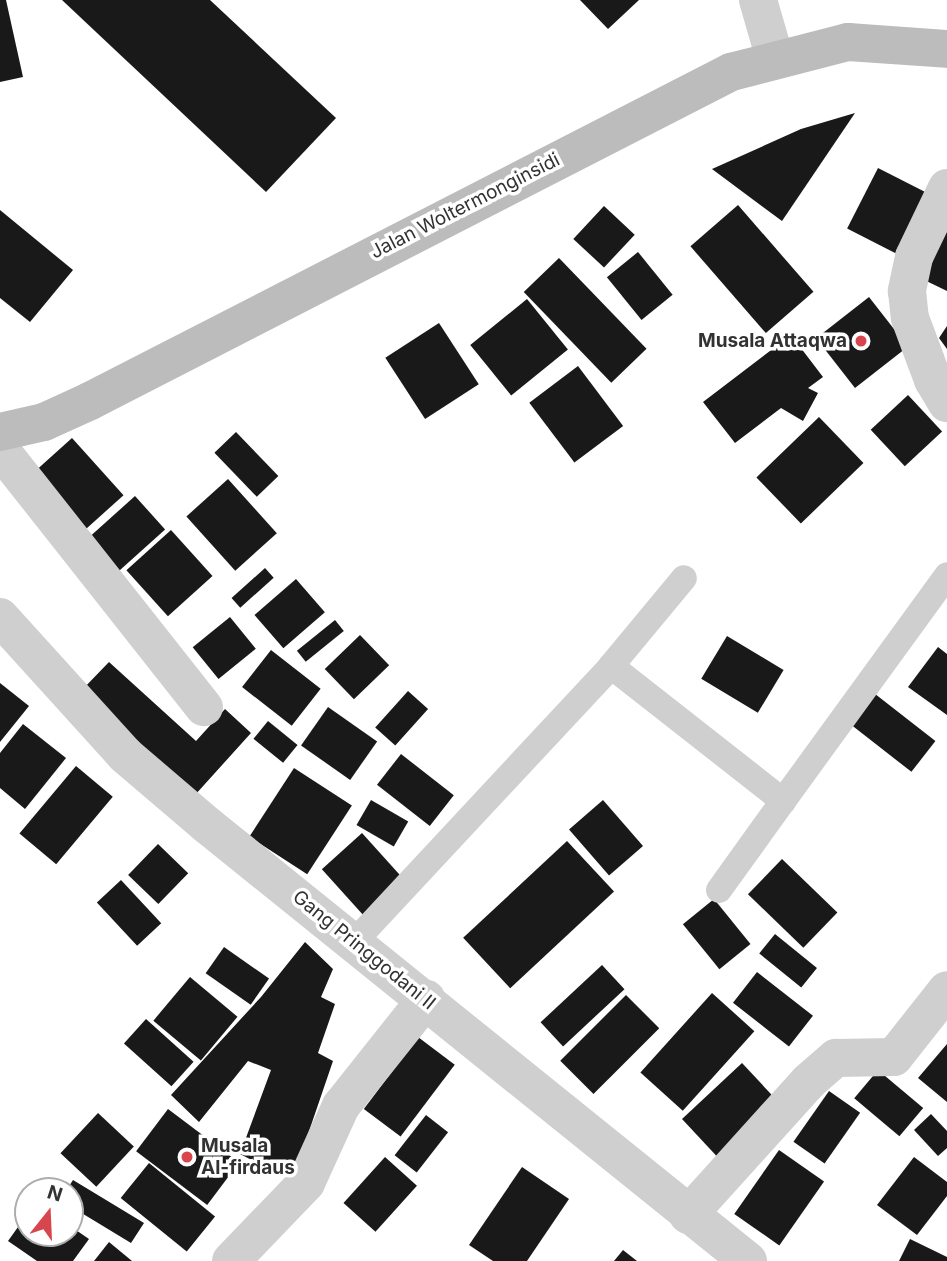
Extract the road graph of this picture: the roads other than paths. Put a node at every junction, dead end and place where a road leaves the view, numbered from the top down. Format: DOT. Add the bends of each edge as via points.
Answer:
graph roads {
  1 [pos="758,0"];
  2 [pos="947,49"];
  3 [pos="775,59"];
  4 [pos="947,188"];
  5 [pos="947,402"];
  6 [pos="0,432"];
  7 [pos="0,449"];
  8 [pos="947,575"];
  9 [pos="684,578"];
  10 [pos="0,617"];
  11 [pos="611,666"];
  12 [pos="204,707"];
  13 [pos="783,801"];
  14 [pos="719,890"];
  15 [pos="355,941"];
  16 [pos="947,990"];
  17 [pos="426,999"];
  18 [pos="688,1215"];
  19 [pos="231,1261"];
  20 [pos="748,1261"];
  1 -- 3 [label="street"];
  2 -- 3 [label="main road, Jalan Woltermonginsidi" via="848,42"];
  3 -- 6 [label="main road, Jalan Woltermonginsidi" via="731,72 660,105 90,401 44,422"];
  4 -- 5 [label="street" via="914,257 907,291 910,318 933,380"];
  7 -- 12 [label="street"];
  8 -- 13 [label="lane"];
  9 -- 11 [label="lane"];
  10 -- 15 [label="street, Gang Pringgodani II" via="125,755"];
  11 -- 13 [label="lane"];
  11 -- 15 [label="lane"];
  13 -- 14 [label="lane"];
  15 -- 17 [label="street, Gang Pringgodani II"];
  16 -- 18 [label="street" via="894,1056 836,1058 808,1082"];
  17 -- 18 [label="street, Gang Pringgodani II"];
  17 -- 19 [label="street" via="341,1106 306,1183"];
  18 -- 20 [label="street, Gang Pringgodani II"];
}
